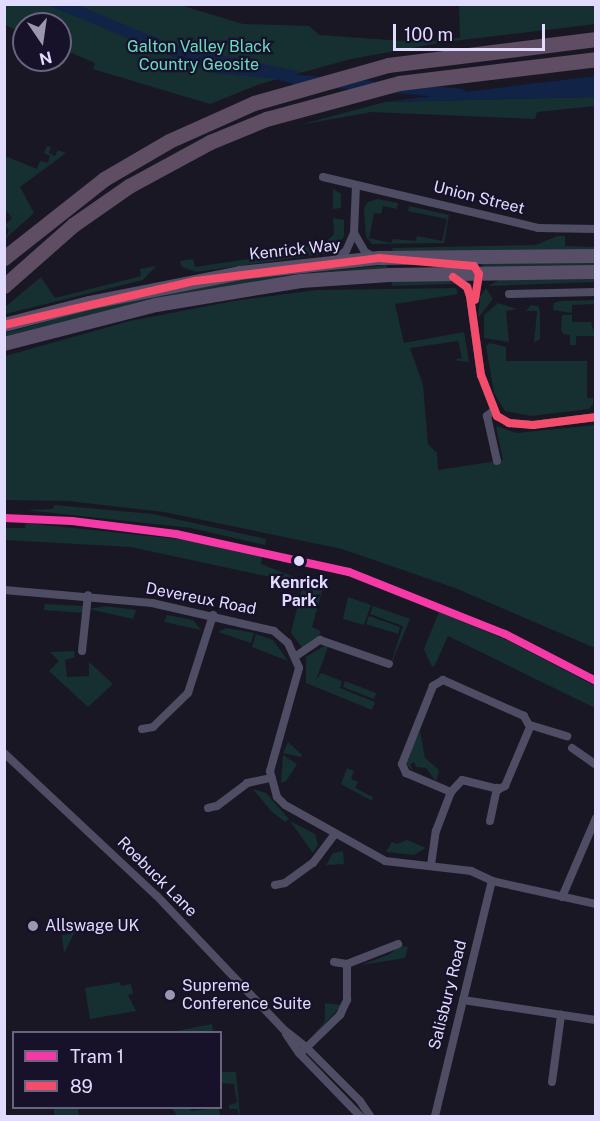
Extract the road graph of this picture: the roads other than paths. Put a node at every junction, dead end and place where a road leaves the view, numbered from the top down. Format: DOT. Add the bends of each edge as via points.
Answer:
graph roads {
  1 [pos="596,39"];
  2 [pos="596,59"];
  3 [pos="323,177"];
  4 [pos="356,185"];
  5 [pos="596,229"];
  6 [pos="354,233"];
  7 [pos="596,256"];
  8 [pos="4,258"];
  9 [pos="380,258"];
  10 [pos="405,258"];
  11 [pos="330,263"];
  12 [pos="596,272"];
  13 [pos="448,274"];
  14 [pos="479,274"];
  15 [pos="498,274"];
  16 [pos="5,285"];
  17 [pos="596,292"];
  18 [pos="509,294"];
  19 [pos="475,300"];
  20 [pos="472,313"];
  21 [pos="4,325"];
  22 [pos="4,344"];
  23 [pos="493,411"];
  24 [pos="596,417"];
  25 [pos="497,461"];
  26 [pos="4,590"];
  27 [pos="88,595"];
  28 [pos="213,615"];
  29 [pos="82,651"];
  30 [pos="296,656"];
  31 [pos="389,664"];
  32 [pos="530,725"];
  33 [pos="142,729"];
  34 [pos="567,736"];
  35 [pos="572,748"];
  36 [pos="4,753"];
  37 [pos="596,765"];
  38 [pos="271,778"];
  39 [pos="497,789"];
  40 [pos="451,792"];
  41 [pos="208,808"];
  42 [pos="596,818"];
  43 [pos="490,821"];
  44 [pos="334,835"];
  45 [pos="431,865"];
  46 [pos="492,881"];
  47 [pos="275,885"];
  48 [pos="561,897"];
  49 [pos="596,904"];
  50 [pos="398,944"];
  51 [pos="334,962"];
  52 [pos="347,964"];
  53 [pos="463,1000"];
  54 [pos="561,1015"];
  55 [pos="596,1020"];
  56 [pos="283,1029"];
  57 [pos="308,1048"];
  58 [pos="299,1053"];
  59 [pos="312,1066"];
  60 [pos="552,1082"];
  61 [pos="360,1116"];
  62 [pos="370,1116"];
  63 [pos="435,1116"];
  1 -- 8 [label="highway" via="388,65 254,103 169,141 104,179"];
  2 -- 16 [label="highway" via="399,83 266,120 210,142 129,186 74,225"];
  3 -- 4 [label="street, Union Street"];
  4 -- 5 [label="street, Union Street" via="538,228"];
  4 -- 6 [label="street"];
  6 -- 9 [label="street" via="365,252"];
  6 -- 11 [label="street" via="346,251"];
  7 -- 10 [label="main road, Kenrick Way"];
  9 -- 10 [label="main road, Kenrick Way"];
  9 -- 11 [label="main road, Kenrick Way"];
  10 -- 14 [label="street" via="420,264 467,264"];
  11 -- 21 [label="main road, Kenrick Way" via="171,285"];
  12 -- 15 [label="main road, Kenrick Way"];
  13 -- 14 [label="main road, Kenrick Way"];
  13 -- 20 [label="street" via="467,287"];
  13 -- 22 [label="main road, Kenrick Way" via="301,281 228,291 86,321"];
  14 -- 15 [label="main road, Kenrick Way"];
  14 -- 19 [label="street"];
  15 -- 19 [label="street" via="483,284"];
  17 -- 18 [label="street"];
  19 -- 20 [label="street"];
  20 -- 23 [label="street" via="481,375"];
  23 -- 24 [label="street" via="509,423 533,425"];
  23 -- 25 [label="street" via="487,416"];
  26 -- 27 [label="street, Devereux Road"];
  27 -- 28 [label="street, Devereux Road"];
  27 -- 29 [label="street"];
  28 -- 30 [label="street, Devereux Road" via="274,631"];
  28 -- 33 [label="street" via="188,693 153,727"];
  30 -- 31 [label="street" via="320,640"];
  30 -- 38 [label="street" via="297,687 271,763"];
  32 -- 34 [label="street"];
  32 -- 39 [label="street" via="505,786"];
  32 -- 40 [label="street" via="524,716 481,694 449,681 437,682 402,764 406,773"];
  35 -- 37 [label="street"];
  36 -- 56 [label="street, Roebuck Lane" via="150,890"];
  38 -- 41 [label="street" via="247,783 217,806"];
  38 -- 44 [label="street" via="277,797 285,805"];
  39 -- 40 [label="street" via="462,780"];
  39 -- 43 [label="street"];
  40 -- 45 [label="street" via="436,831"];
  42 -- 48 [label="street"];
  44 -- 45 [label="street" via="385,861"];
  44 -- 47 [label="street" via="313,863 285,883"];
  45 -- 46 [label="street" via="471,871"];
  46 -- 48 [label="street"];
  46 -- 53 [label="street, Salisbury Road"];
  48 -- 49 [label="street"];
  50 -- 52 [label="street"];
  51 -- 52 [label="street"];
  52 -- 57 [label="street" via="347,1000 340,1016"];
  53 -- 54 [label="street"];
  53 -- 63 [label="street, Salisbury Road"];
  54 -- 55 [label="street"];
  54 -- 60 [label="street"];
  56 -- 57 [label="street, Roebuck Lane"];
  56 -- 58 [label="street, Roebuck Lane"];
  57 -- 58 [label="street"];
  57 -- 59 [label="street"];
  57 -- 62 [label="street, Roebuck Lane"];
  58 -- 59 [label="street, Roebuck Lane"];
  59 -- 61 [label="street, Roebuck Lane"];
}
